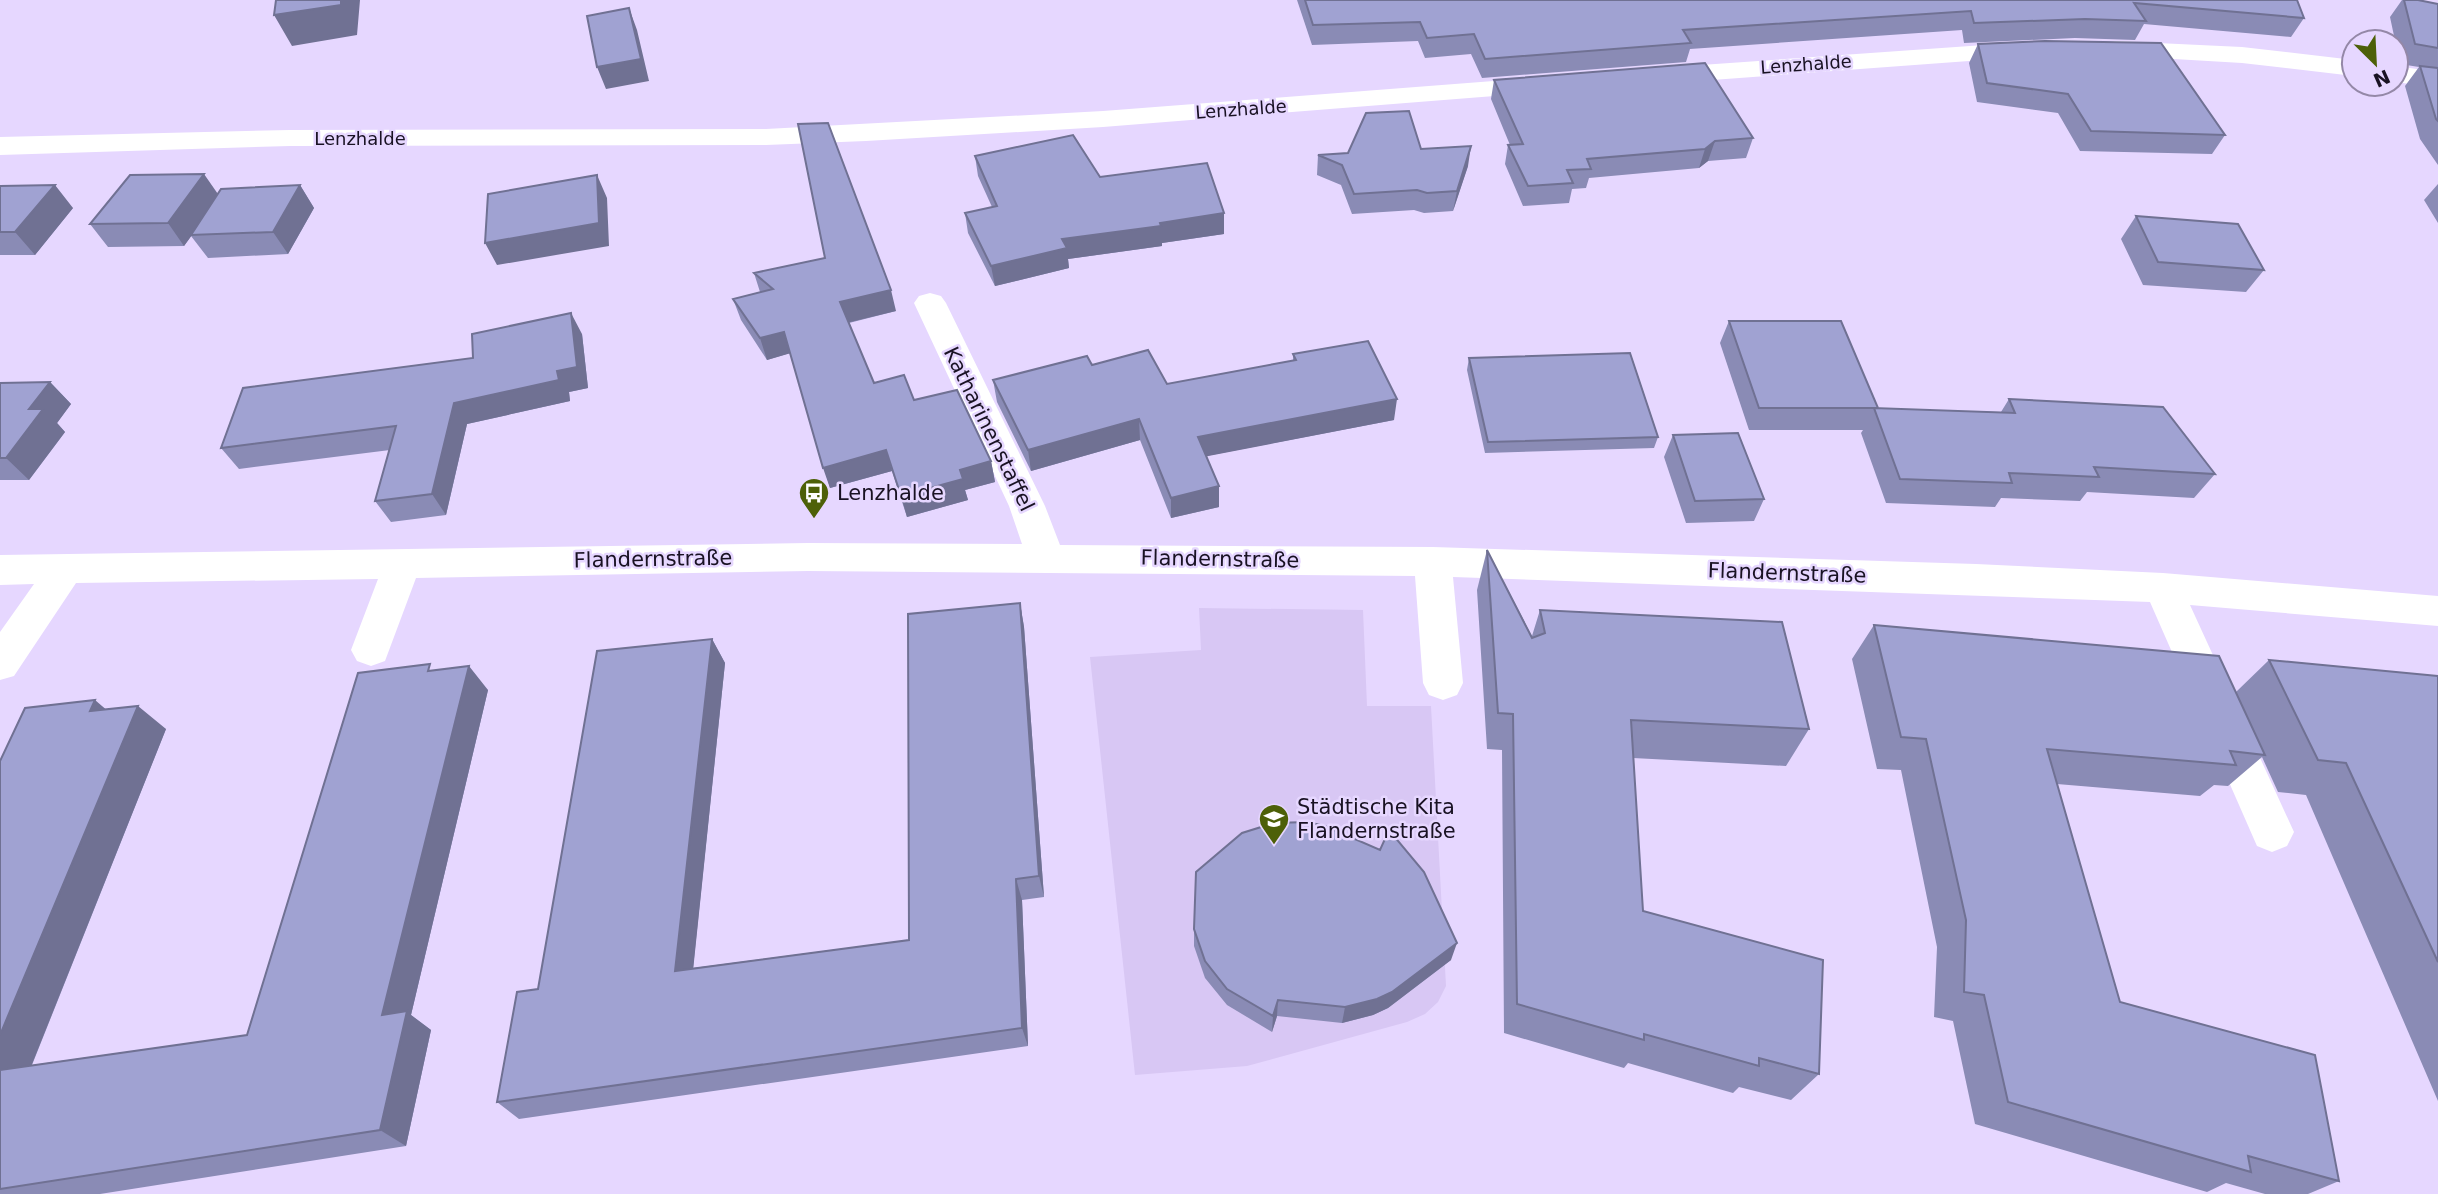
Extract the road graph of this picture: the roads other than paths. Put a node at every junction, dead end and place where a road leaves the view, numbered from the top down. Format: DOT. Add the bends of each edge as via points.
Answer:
graph roads {
  1 [pos="2048,49"];
  2 [pos="2084,49"];
  3 [pos="2340,66"];
  4 [pos="2410,76"];
  5 [pos="1632,78"];
  6 [pos="2438,80"];
  7 [pos="1578,82"];
  8 [pos="0,146"];
  9 [pos="930,303"];
  10 [pos="1045,556"];
  11 [pos="404,562"];
  12 [pos="1433,562"];
  13 [pos="0,570"];
  14 [pos="65,570"];
  15 [pos="2163,588"];
  16 [pos="2438,611"];
  17 [pos="371,650"];
  18 [pos="0,664"];
  19 [pos="1443,683"];
  20 [pos="2272,832"];
  1 -- 5 [label="street, Lenzhalde"];
  2 -- 3 [label="street" via="2242,55"];
  4 -- 6 [label="street"];
  7 -- 8 [label="street, Lenzhalde" via="866,134 290,138"];
  9 -- 10 [label="street, Katharinenstaffel" via="1027,506"];
  10 -- 11 [label="street, Flandernstraße"];
  10 -- 12 [label="street, Flandernstraße"];
  11 -- 14 [label="street, Flandernstraße"];
  11 -- 17 [label="street"];
  12 -- 15 [label="street, Flandernstraße"];
  12 -- 19 [label="street"];
  13 -- 14 [label="street, Flandernstraße"];
  14 -- 18 [label="street"];
  15 -- 16 [label="street, Flandernstraße"];
  15 -- 20 [label="street"];
}
